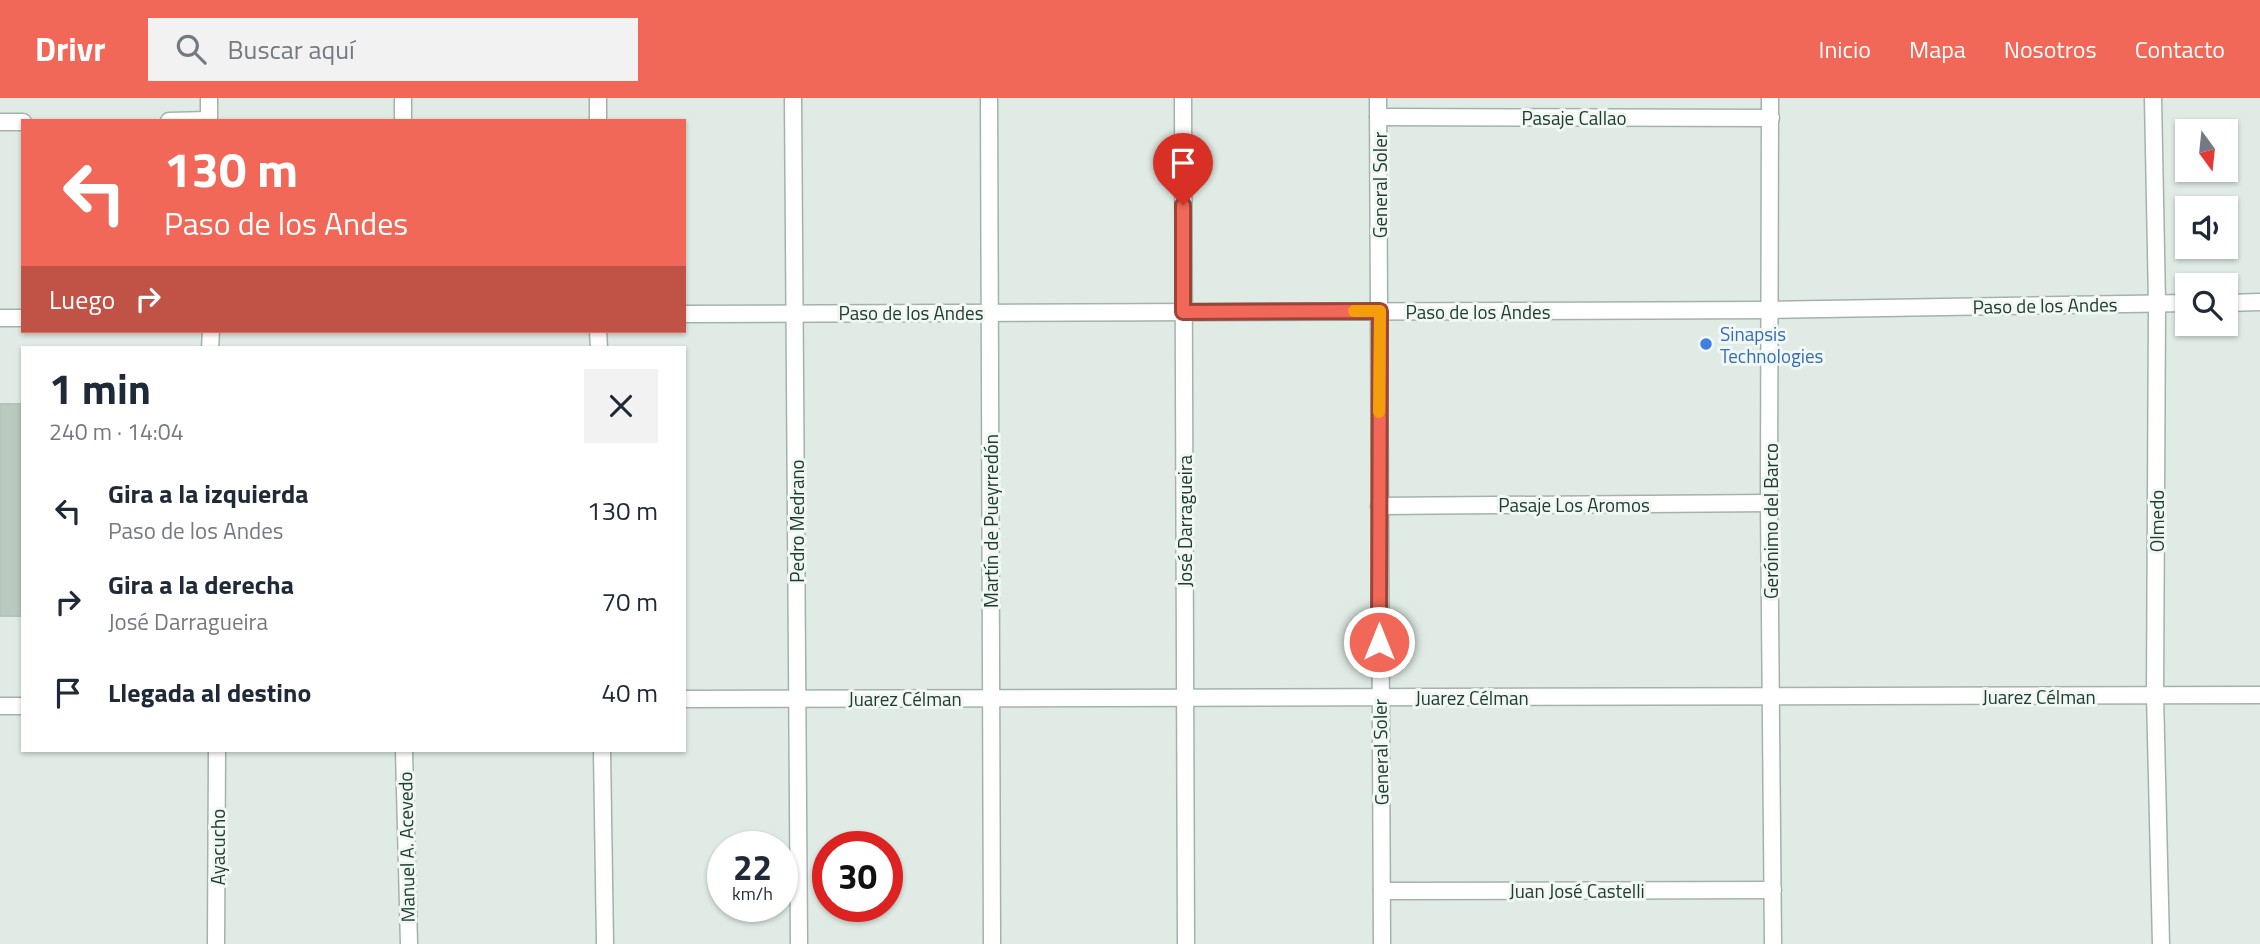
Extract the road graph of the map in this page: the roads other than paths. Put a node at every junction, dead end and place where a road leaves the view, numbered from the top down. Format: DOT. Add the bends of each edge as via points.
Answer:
graph roads {
  1 [pos="208,98"];
  2 [pos="403,98"];
  3 [pos="598,98"];
  4 [pos="793,98"];
  5 [pos="989,98"];
  6 [pos="1183,98"];
  7 [pos="1378,98"];
  8 [pos="1770,98"];
  9 [pos="2153,98"];
  10 [pos="1378,117"];
  11 [pos="1771,118"];
  12 [pos="209,119"];
  13 [pos="403,119"];
  14 [pos="598,119"];
  15 [pos="0,122"];
  16 [pos="21,122"];
  17 [pos="2260,302"];
  18 [pos="2157,303"];
  19 [pos="2175,303"];
  20 [pos="2238,303"];
  21 [pos="1770,310"];
  22 [pos="1380,311"];
  23 [pos="795,312"];
  24 [pos="990,312"];
  25 [pos="1183,312"];
  26 [pos="686,314"];
  27 [pos="0,318"];
  28 [pos="21,318"];
  29 [pos="1769,503"];
  30 [pos="1379,506"];
  31 [pos="2155,695"];
  32 [pos="2260,695"];
  33 [pos="1379,696"];
  34 [pos="1772,697"];
  35 [pos="990,698"];
  36 [pos="1185,698"];
  37 [pos="686,699"];
  38 [pos="797,699"];
  39 [pos="0,706"];
  40 [pos="21,706"];
  41 [pos="217,752"];
  42 [pos="404,752"];
  43 [pos="603,752"];
  44 [pos="1773,890"];
  45 [pos="1382,891"];
  46 [pos="216,944"];
  47 [pos="409,944"];
  48 [pos="605,944"];
  49 [pos="799,944"];
  50 [pos="992,944"];
  51 [pos="1186,944"];
  52 [pos="1382,944"];
  53 [pos="1773,944"];
  54 [pos="2161,944"];
  1 -- 12 [label="street"];
  2 -- 13 [label="street"];
  3 -- 14 [label="street"];
  4 -- 23 [label="street, Pedro Medrano"];
  5 -- 24 [label="street, Martín de Pueyrredón"];
  6 -- 25 [label="street, José Darragueira"];
  7 -- 10 [label="street, General Soler"];
  8 -- 11 [label="street, Gerónimo del Barco"];
  9 -- 18 [label="street, Olmedo"];
  10 -- 11 [label="street, Pasaje Callao"];
  10 -- 22 [label="street, General Soler"];
  11 -- 21 [label="street, Gerónimo del Barco"];
  15 -- 16 [label="street"];
  17 -- 20 [label="street"];
  18 -- 19 [label="street, Paso de los Andes"];
  18 -- 21 [label="street, Paso de los Andes"];
  18 -- 31 [label="street, Olmedo"];
  21 -- 22 [label="street, Paso de los Andes"];
  21 -- 29 [label="street, Gerónimo del Barco"];
  22 -- 25 [label="street, Paso de los Andes"];
  22 -- 30 [label="street, General Soler"];
  23 -- 24 [label="street, Paso de los Andes"];
  23 -- 26 [label="street, Paso de los Andes"];
  23 -- 38 [label="street, Pedro Medrano"];
  24 -- 25 [label="street, Paso de los Andes"];
  24 -- 35 [label="street, Martín de Pueyrredón"];
  25 -- 36 [label="street, José Darragueira"];
  27 -- 28 [label="street"];
  29 -- 30 [label="street, Pasaje Los Aromos"];
  29 -- 34 [label="street, Gerónimo del Barco"];
  30 -- 33 [label="street, General Soler"];
  31 -- 32 [label="street, Juarez Célman"];
  31 -- 34 [label="street, Juarez Célman"];
  31 -- 54 [label="street, Olmedo"];
  33 -- 34 [label="street, Juarez Célman"];
  33 -- 36 [label="street, Juarez Célman"];
  33 -- 45 [label="street, General Soler"];
  34 -- 44 [label="street, Gerónimo del Barco"];
  35 -- 36 [label="street, Juarez Célman"];
  35 -- 38 [label="street, Juarez Célman"];
  35 -- 50 [label="street, Martín de Pueyrredón"];
  36 -- 51 [label="street, José Darragueira"];
  37 -- 38 [label="street, Juarez Célman"];
  38 -- 49 [label="street, Pedro Medrano"];
  39 -- 40 [label="street"];
  41 -- 46 [label="street, Ayacucho"];
  42 -- 47 [label="street, Manuel A. Acevedo"];
  43 -- 48 [label="street"];
  44 -- 45 [label="street, Juan José Castelli"];
  44 -- 53 [label="street, Gerónimo del Barco"];
  45 -- 52 [label="street, General Soler"];
}
